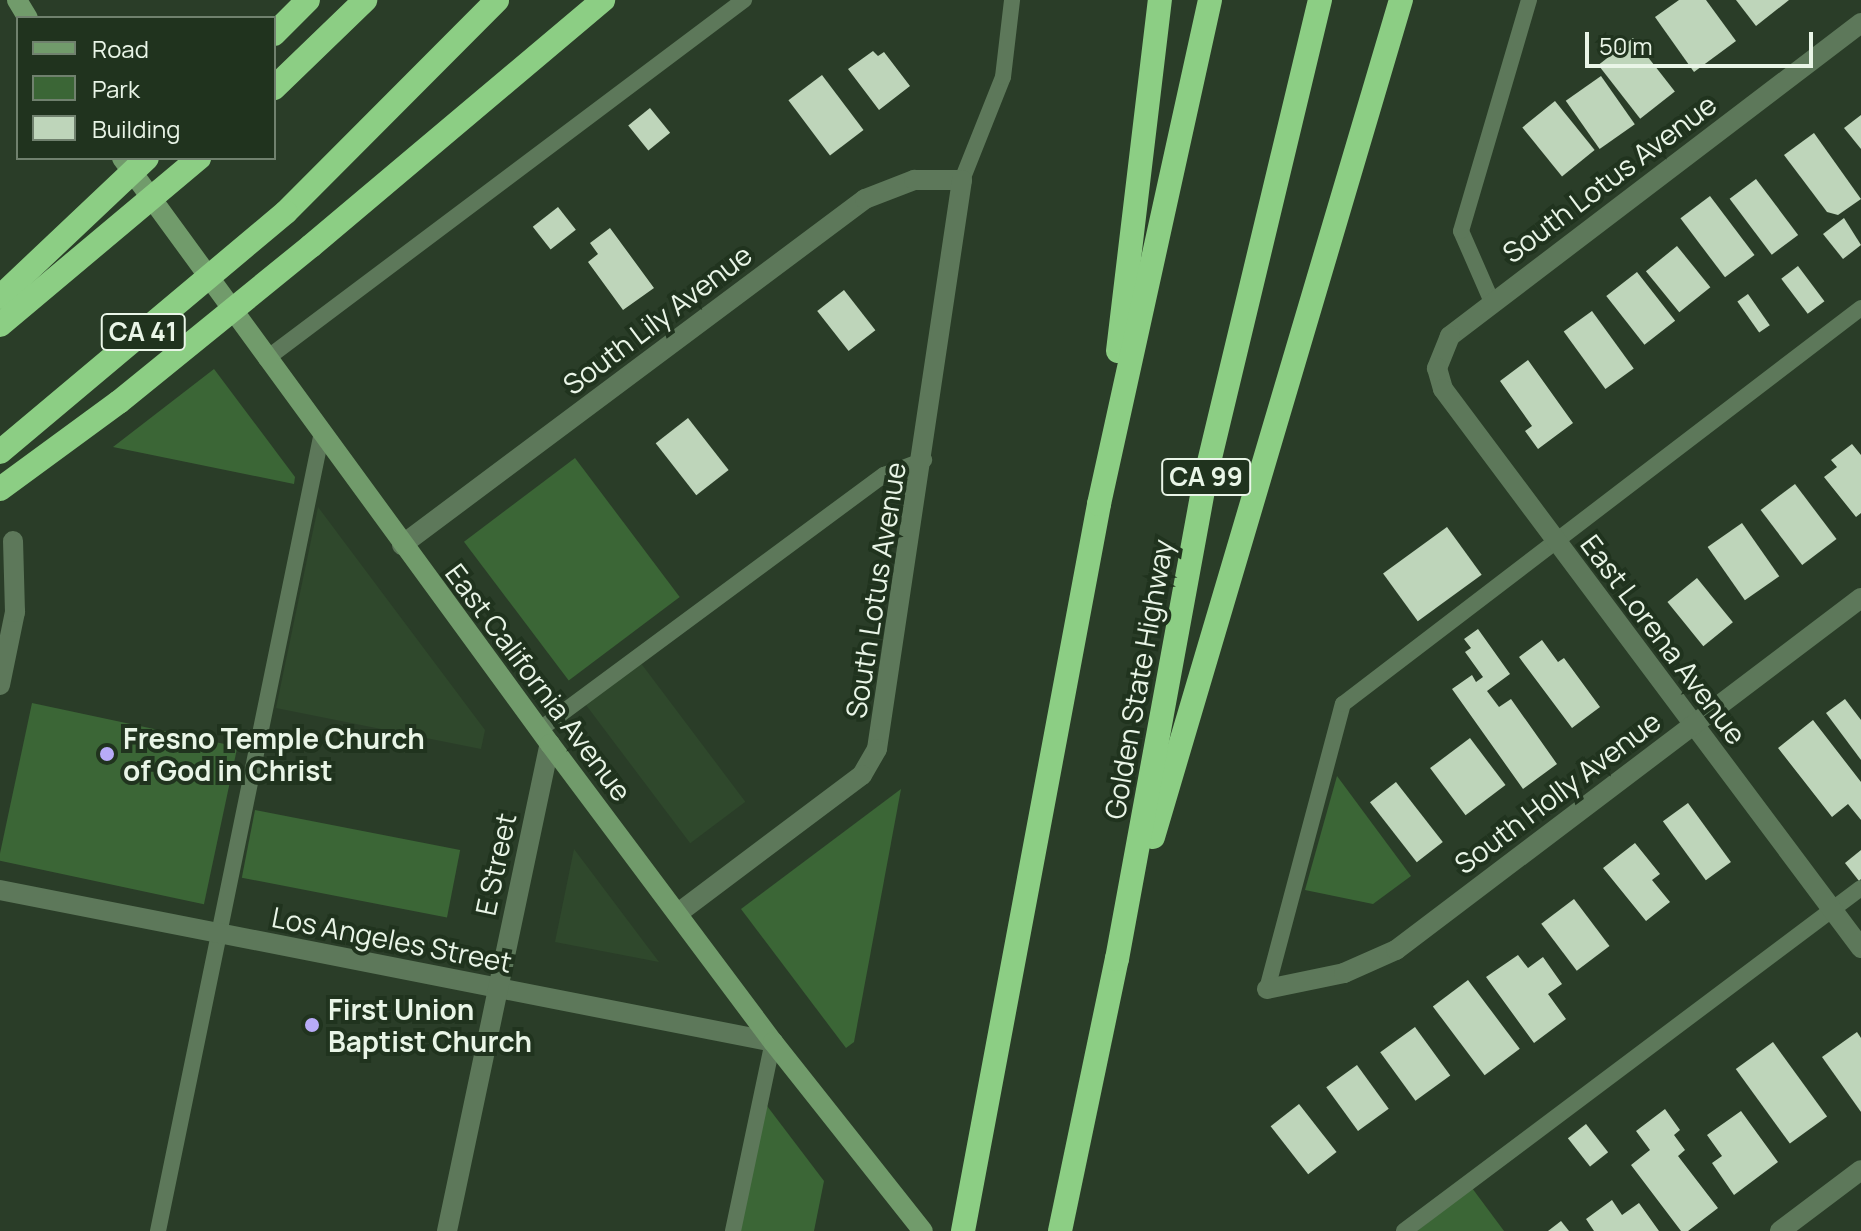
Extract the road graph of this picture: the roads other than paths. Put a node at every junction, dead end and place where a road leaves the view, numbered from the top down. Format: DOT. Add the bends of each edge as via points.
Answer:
graph roads {
  1 [pos="308,0"];
  2 [pos="365,0"];
  3 [pos="497,0"];
  4 [pos="603,0"];
  5 [pos="744,0"];
  6 [pos="1012,0"];
  7 [pos="1160,0"];
  8 [pos="1210,0"];
  9 [pos="1320,0"];
  10 [pos="1401,0"];
  11 [pos="1529,0"];
  12 [pos="1861,23"];
  13 [pos="276,32"];
  14 [pos="276,86"];
  15 [pos="123,160"];
  16 [pos="145,160"];
  17 [pos="197,160"];
  18 [pos="962,180"];
  19 [pos="0,297"];
  20 [pos="1492,302"];
  21 [pos="1861,308"];
  22 [pos="0,325"];
  23 [pos="1438,356"];
  24 [pos="266,359"];
  25 [pos="321,437"];
  26 [pos="0,452"];
  27 [pos="924,460"];
  28 [pos="0,489"];
  29 [pos="1099,504"];
  30 [pos="13,541"];
  31 [pos="1555,541"];
  32 [pos="402,545"];
  33 [pos="1861,598"];
  34 [pos="0,685"];
  35 [pos="1693,725"];
  36 [pos="544,737"];
  37 [pos="1861,888"];
  38 [pos="0,890"];
  39 [pos="1832,910"];
  40 [pos="677,914"];
  41 [pos="219,934"];
  42 [pos="1861,948"];
  43 [pos="1117,959"];
  44 [pos="497,988"];
  45 [pos="1267,989"];
  46 [pos="773,1042"];
  47 [pos="1861,1170"];
  48 [pos="158,1231"];
  49 [pos="447,1231"];
  50 [pos="733,1231"];
  51 [pos="923,1231"];
  52 [pos="963,1231"];
  53 [pos="1060,1231"];
  54 [pos="1404,1231"];
  55 [pos="1780,1231"];
  1 -- 13 [label="highway"];
  2 -- 14 [label="highway"];
  3 -- 26 [label="highway, CA 41, bridge" via="286,212"];
  4 -- 28 [label="highway, bridge" via="119,402"];
  5 -- 24 [label="lane"];
  6 -- 18 [label="lane" via="1003,77"];
  7 -- 29 [label="highway"];
  8 -- 29 [label="highway"];
  9 -- 43 [label="highway, Golden State Highway / CA 99" via="1204,483"];
  10 -- 43 [label="highway"];
  11 -- 20 [label="lane" via="1461,231"];
  12 -- 20 [label="street, South Lotus Avenue"];
  15 -- 24 [label="street, East California Avenue"];
  16 -- 19 [label="highway, bridge"];
  17 -- 22 [label="highway, bridge"];
  18 -- 27 [label="street, South Lotus Avenue"];
  18 -- 32 [label="street, South Lily Avenue" via="914,180 865,199"];
  20 -- 23 [label="street, South Lotus Avenue" via="1450,336"];
  21 -- 31 [label="lane"];
  23 -- 31 [label="street, East Lorena Avenue" via="1443,389"];
  24 -- 25 [label="street, East California Avenue"];
  25 -- 32 [label="street, East California Avenue"];
  25 -- 41 [label="lane"];
  27 -- 36 [label="lane" via="884,475"];
  27 -- 40 [label="street, South Lotus Avenue" via="877,749 862,775"];
  29 -- 52 [label="highway"];
  30 -- 34 [label="street" via="15,612"];
  31 -- 35 [label="street, East Lorena Avenue"];
  31 -- 45 [label="lane" via="1343,704"];
  32 -- 36 [label="street, East California Avenue"];
  33 -- 35 [label="street, South Holly Avenue"];
  35 -- 39 [label="street, East Lorena Avenue"];
  35 -- 45 [label="street, South Holly Avenue" via="1396,950 1344,973"];
  36 -- 40 [label="street, East California Avenue"];
  36 -- 44 [label="street, E Street"];
  37 -- 39 [label="lane"];
  38 -- 41 [label="street, Los Angeles Street"];
  39 -- 42 [label="street, East Lorena Avenue"];
  39 -- 54 [label="lane"];
  40 -- 46 [label="street, East California Avenue"];
  41 -- 44 [label="street, Los Angeles Street"];
  41 -- 48 [label="lane"];
  43 -- 53 [label="highway, Golden State Highway / CA 99"];
  44 -- 46 [label="street, Los Angeles Street"];
  44 -- 49 [label="street, E Street"];
  46 -- 50 [label="lane"];
  46 -- 51 [label="street, East California Avenue"];
  47 -- 55 [label="street"];
}
